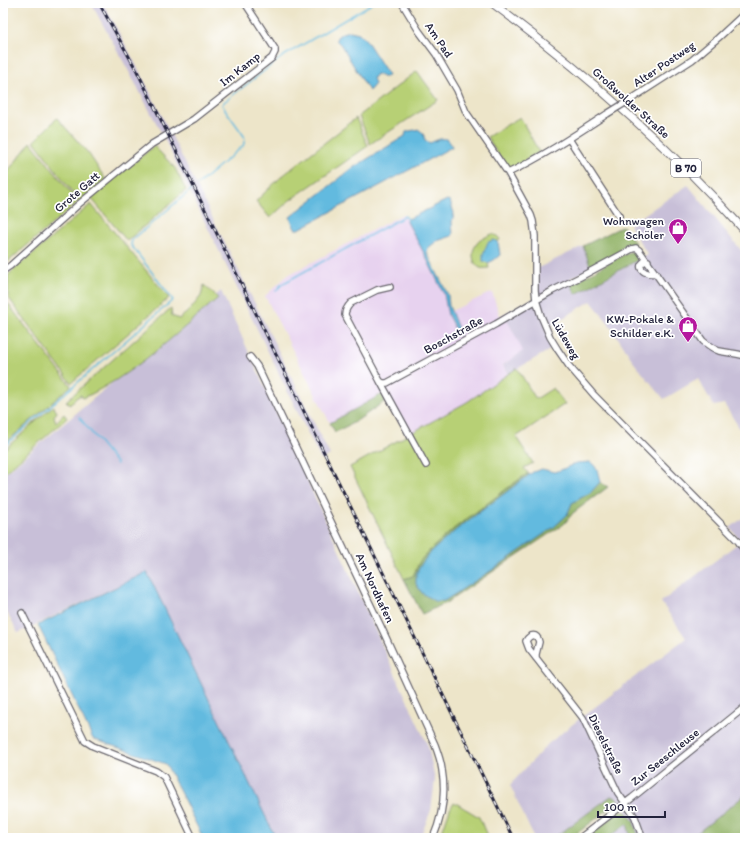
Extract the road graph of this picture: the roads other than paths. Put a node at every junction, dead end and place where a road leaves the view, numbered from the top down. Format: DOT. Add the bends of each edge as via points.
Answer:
graph roads {
  1 [pos="245,3"];
  2 [pos="402,3"];
  3 [pos="492,3"];
  4 [pos="745,13"];
  5 [pos="457,90"];
  6 [pos="168,134"];
  7 [pos="569,139"];
  8 [pos="508,173"];
  9 [pos="619,216"];
  10 [pos="745,231"];
  11 [pos="648,261"];
  12 [pos="3,270"];
  13 [pos="656,274"];
  14 [pos="390,287"];
  15 [pos="536,300"];
  16 [pos="745,356"];
  17 [pos="250,357"];
  18 [pos="380,381"];
  19 [pos="426,465"];
  20 [pos="745,551"];
  21 [pos="22,614"];
  22 [pos="536,658"];
  23 [pos="745,707"];
  24 [pos="625,803"];
  25 [pos="193,838"];
  26 [pos="433,838"];
  27 [pos="580,838"];
  28 [pos="642,838"];
  1 -- 6 [label="street, Im Kamp" via="275,49 274,55 194,119"];
  2 -- 5 [label="street, Am Pad"];
  3 -- 10 [label="main road, Großwolder Straße / B 70" via="622,108 690,172"];
  4 -- 7 [label="street, Alter Postweg, bridge" via="692,60"];
  5 -- 8 [label="street, Lüdeweg" via="466,112"];
  6 -- 12 [label="street, Grote Gatt" via="131,160"];
  7 -- 8 [label="street, Alter Postweg"];
  7 -- 9 [label="street"];
  8 -- 15 [label="street, Lüdeweg" via="531,215 535,236"];
  11 -- 13 [label="street, Boschstraße"];
  11 -- 13 [label="street" via="641,263 641,269"];
  11 -- 15 [label="street, Boschstraße" via="640,250 632,249"];
  13 -- 16 [label="street, Boschstraße" via="703,341 719,351"];
  14 -- 18 [label="street" via="376,290 351,303 345,311"];
  15 -- 18 [label="street, Boschstraße" via="414,369 387,383"];
  15 -- 20 [label="street, Lüdeweg" via="554,344 580,380"];
  17 -- 26 [label="street, Am Nordhafen" via="257,366 435,745 442,768 444,798"];
  18 -- 19 [label="street"];
  21 -- 25 [label="street" via="85,741 156,771 164,777"];
  22 -- 24 [label="street, Dieselstraße" via="583,718"];
  23 -- 24 [label="street, Zur Seeschleuse"];
  24 -- 27 [label="street, Zur Seeschleuse"];
  24 -- 28 [label="street, Dieselstraße" via="635,817"];
}
